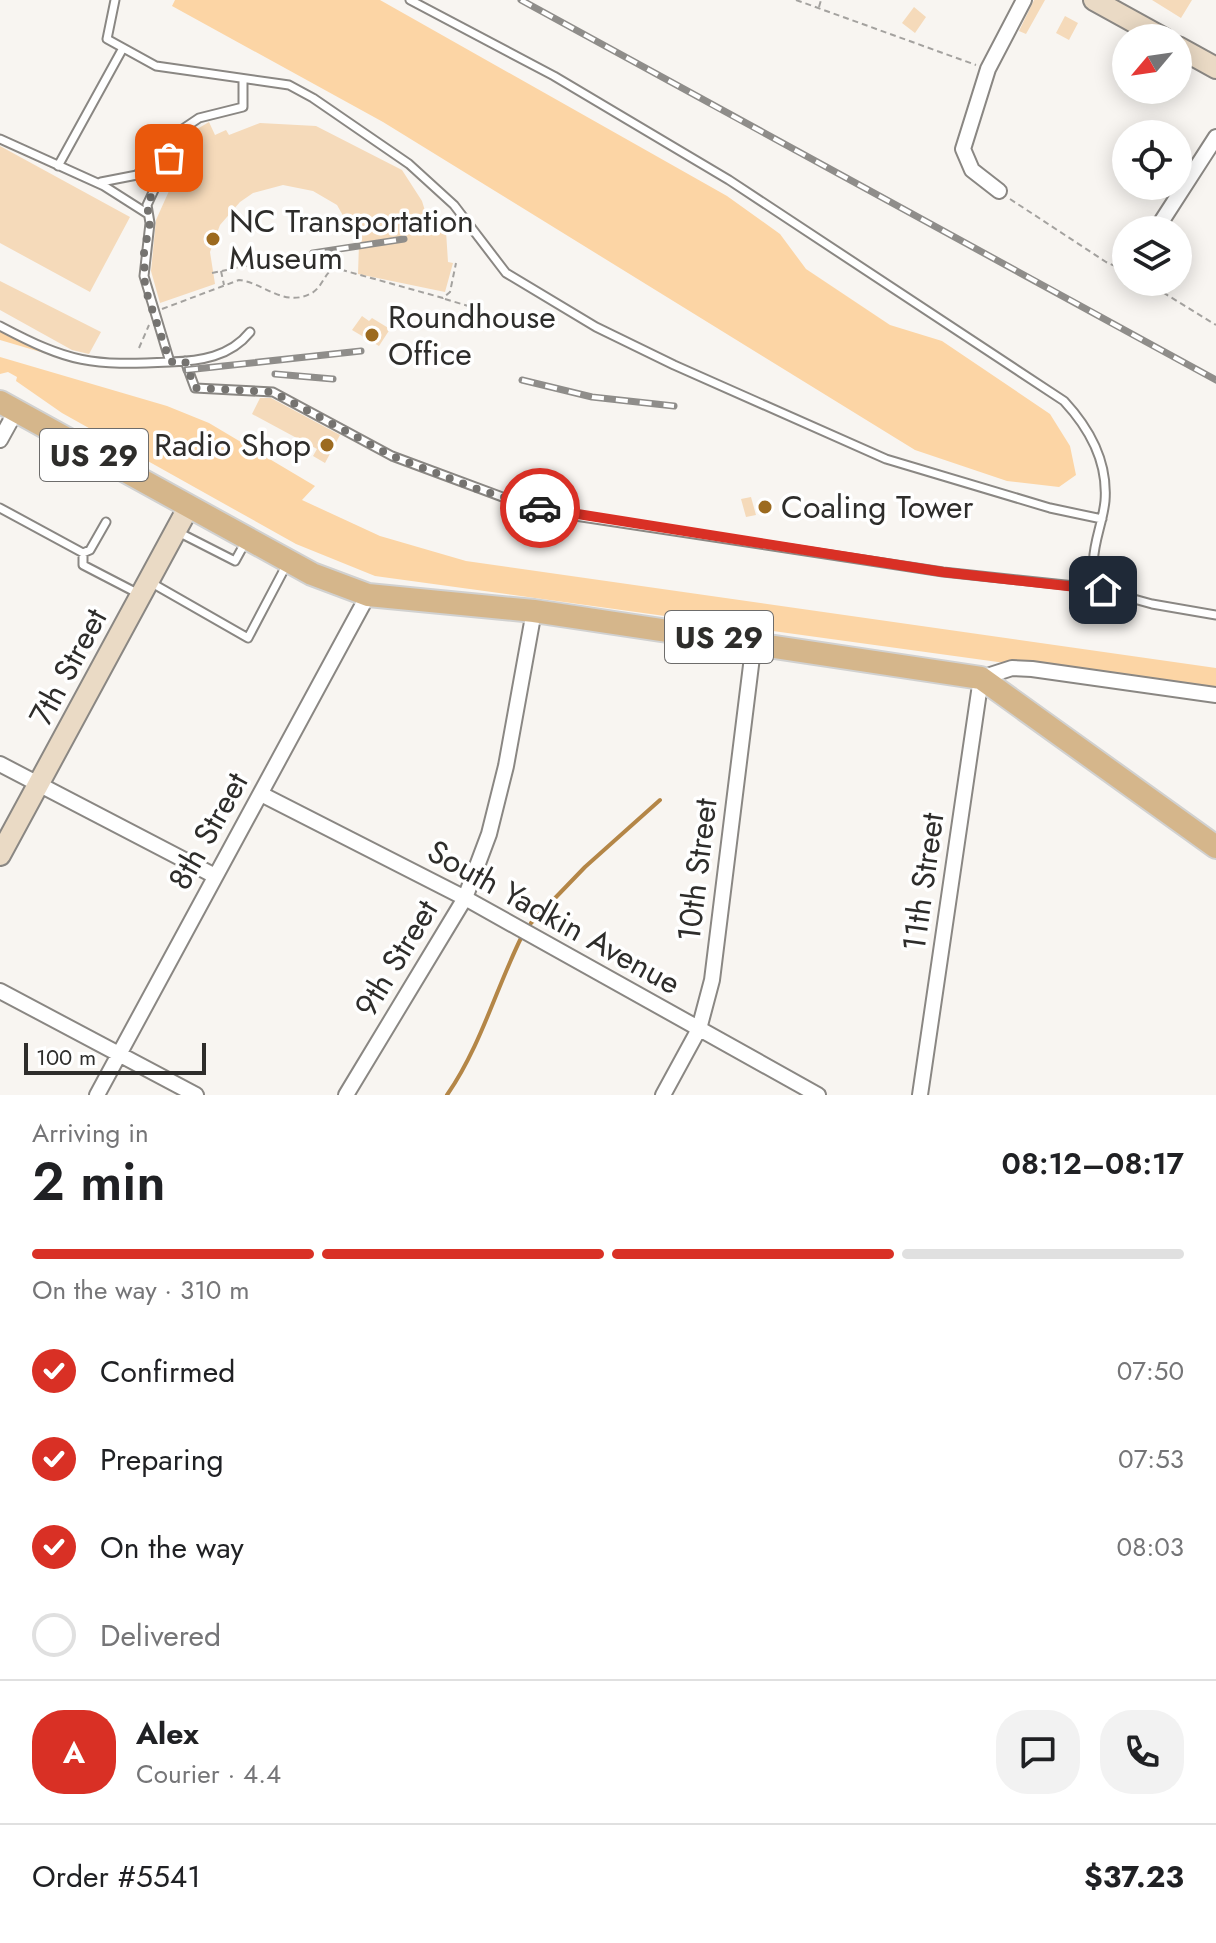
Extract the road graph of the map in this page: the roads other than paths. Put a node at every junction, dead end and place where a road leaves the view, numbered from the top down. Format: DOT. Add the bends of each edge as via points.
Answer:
graph roads {
  1 [pos="115,0"];
  2 [pos="410,0"];
  3 [pos="1024,0"];
  4 [pos="1094,0"];
  5 [pos="1133,24"];
  6 [pos="123,48"];
  7 [pos="1192,56"];
  8 [pos="1216,68"];
  9 [pos="243,80"];
  10 [pos="1216,137"];
  11 [pos="0,139"];
  12 [pos="165,141"];
  13 [pos="58,166"];
  14 [pos="97,182"];
  15 [pos="999,191"];
  16 [pos="148,214"];
  17 [pos="1165,216"];
  18 [pos="0,326"];
  19 [pos="250,332"];
  20 [pos="185,361"];
  21 [pos="170,362"];
  22 [pos="8,407"];
  23 [pos="0,439"];
  24 [pos="0,508"];
  25 [pos="188,508"];
  26 [pos="1102,519"];
  27 [pos="106,522"];
  28 [pos="176,531"];
  29 [pos="248,539"];
  30 [pos="83,553"];
  31 [pos="289,561"];
  32 [pos="145,588"];
  33 [pos="1103,590"];
  34 [pos="368,595"];
  35 [pos="534,611"];
  36 [pos="1216,615"];
  37 [pos="754,641"];
  38 [pos="981,678"];
  39 [pos="1216,695"];
  40 [pos="0,764"];
  41 [pos="38,785"];
  42 [pos="261,794"];
  43 [pos="1216,847"];
  44 [pos="0,855"];
  45 [pos="215,876"];
  46 [pos="465,898"];
  47 [pos="0,991"];
  48 [pos="699,1029"];
  49 [pos="118,1057"];
  50 [pos="97,1095"];
  51 [pos="196,1095"];
  52 [pos="346,1095"];
  53 [pos="663,1095"];
  54 [pos="818,1095"];
  55 [pos="920,1095"];
  1 -- 6 [label="lane" via="107,39"];
  2 -- 26 [label="lane" via="554,76 729,180 1064,401 1081,419 1101,460"];
  3 -- 15 [label="street" via="988,69 963,149 972,170"];
  4 -- 5 [label="street"];
  6 -- 9 [label="lane" via="156,66"];
  6 -- 13 [label="lane"];
  7 -- 8 [label="street"];
  9 -- 12 [label="lane" via="243,107 199,118"];
  9 -- 26 [label="lane" via="289,85 409,164 454,205 506,273 596,327 886,459"];
  10 -- 17 [label="street"];
  11 -- 13 [label="lane"];
  12 -- 14 [label="lane" via="137,175"];
  12 -- 16 [label="lane" via="169,158"];
  13 -- 14 [label="lane"];
  14 -- 16 [label="lane"];
  16 -- 21 [label="lane" via="144,276"];
  18 -- 21 [label="lane" via="70,358 107,365"];
  19 -- 20 [label="lane" via="233,349"];
  20 -- 21 [label="lane"];
  20 -- 33 [label="lane" via="195,388 273,392 392,456 524,505 927,570"];
  22 -- 23 [label="street"];
  22 -- 25 [label="main road, US 29"];
  24 -- 30 [label="lane"];
  25 -- 28 [label="street, 7th Street"];
  25 -- 29 [label="main road, US 29"];
  26 -- 33 [label="lane" via="1092,571"];
  27 -- 30 [label="lane"];
  28 -- 29 [label="lane" via="235,561"];
  28 -- 32 [label="street, 7th Street"];
  29 -- 31 [label="main road, US 29"];
  30 -- 32 [label="lane" via="83,565"];
  31 -- 32 [label="lane" via="248,638"];
  31 -- 34 [label="main road, US 29"];
  32 -- 41 [label="street, 7th Street"];
  33 -- 36 [label="lane"];
  34 -- 35 [label="main road, US 29"];
  34 -- 42 [label="street, 8th Street"];
  35 -- 37 [label="main road, US 29"];
  35 -- 46 [label="street, 9th Street" via="506,766"];
  37 -- 38 [label="main road, US 29"];
  37 -- 48 [label="street, 10th Street" via="712,980"];
  38 -- 39 [label="street" via="1012,668 1032,669"];
  38 -- 43 [label="main road, US 29"];
  38 -- 55 [label="street, 11th Street"];
  40 -- 41 [label="street"];
  41 -- 44 [label="street, 7th Street"];
  41 -- 45 [label="street"];
  42 -- 45 [label="street, 8th Street"];
  42 -- 46 [label="street, South Yadkin Avenue"];
  45 -- 49 [label="street, 8th Street"];
  46 -- 48 [label="street, South Yadkin Avenue"];
  46 -- 52 [label="street, 9th Street"];
  47 -- 49 [label="street"];
  48 -- 53 [label="street, 10th Street"];
  48 -- 54 [label="street, South Yadkin Avenue"];
  49 -- 50 [label="street, 8th Street"];
  49 -- 51 [label="street"];
}
